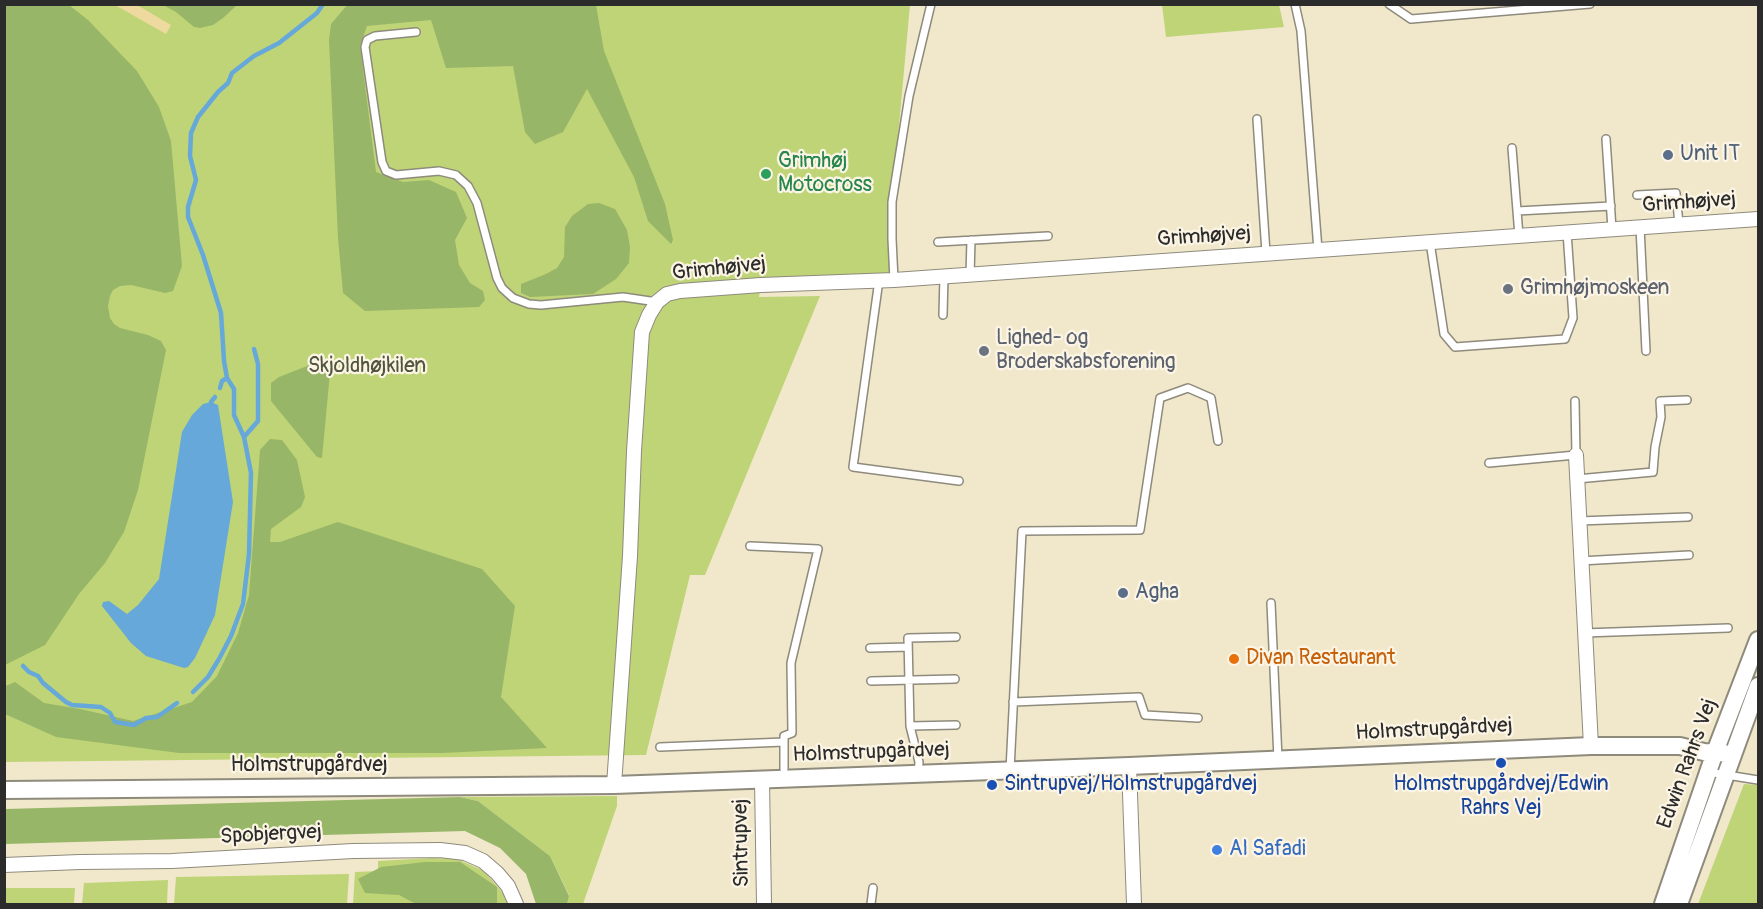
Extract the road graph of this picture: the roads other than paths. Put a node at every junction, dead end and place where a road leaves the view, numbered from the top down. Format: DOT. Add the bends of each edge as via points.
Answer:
graph roads {
  1 [pos="931,4"];
  2 [pos="1295,4"];
  3 [pos="1389,4"];
  4 [pos="1590,4"];
  5 [pos="416,32"];
  6 [pos="1257,119"];
  7 [pos="1606,139"];
  8 [pos="1512,148"];
  9 [pos="1637,195"];
  10 [pos="1611,206"];
  11 [pos="1517,211"];
  12 [pos="1758,219"];
  13 [pos="1679,224"];
  14 [pos="1640,227"];
  15 [pos="1612,229"];
  16 [pos="1567,232"];
  17 [pos="1048,236"];
  18 [pos="1519,236"];
  19 [pos="971,240"];
  20 [pos="938,242"];
  21 [pos="1430,242"];
  22 [pos="1318,250"];
  23 [pos="1266,253"];
  24 [pos="970,275"];
  25 [pos="944,276"];
  26 [pos="879,280"];
  27 [pos="894,280"];
  28 [pos="657,303"];
  29 [pos="943,315"];
  30 [pos="1646,351"];
  31 [pos="1687,400"];
  32 [pos="1575,401"];
  33 [pos="1218,441"];
  34 [pos="1576,455"];
  35 [pos="1489,463"];
  36 [pos="1576,479"];
  37 [pos="959,481"];
  38 [pos="1688,517"];
  39 [pos="1579,521"];
  40 [pos="750,546"];
  41 [pos="1689,555"];
  42 [pos="1581,561"];
  43 [pos="1271,603"];
  44 [pos="1728,628"];
  45 [pos="1584,633"];
  46 [pos="956,637"];
  47 [pos="1758,640"];
  48 [pos="908,647"];
  49 [pos="870,648"];
  50 [pos="955,679"];
  51 [pos="909,680"];
  52 [pos="871,681"];
  53 [pos="1758,686"];
  54 [pos="1013,702"];
  55 [pos="1198,718"];
  56 [pos="956,725"];
  57 [pos="910,726"];
  58 [pos="784,742"];
  59 [pos="1591,746"];
  60 [pos="660,747"];
  61 [pos="1715,752"];
  62 [pos="1733,754"];
  63 [pos="1278,760"];
  64 [pos="1129,766"];
  65 [pos="784,769"];
  66 [pos="1010,770"];
  67 [pos="1708,772"];
  68 [pos="918,774"];
  69 [pos="1726,776"];
  70 [pos="762,780"];
  71 [pos="1758,780"];
  72 [pos="614,785"];
  73 [pos="4,790"];
  74 [pos="4,865"];
  75 [pos="873,888"];
  76 [pos="516,904"];
  77 [pos="764,904"];
  78 [pos="872,904"];
  79 [pos="1134,904"];
  80 [pos="1663,904"];
  81 [pos="1679,904"];
  1 -- 27 [label="lane" via="909,96 892,202"];
  2 -- 22 [label="lane" via="1301,31"];
  3 -- 4 [label="lane" via="1411,19"];
  5 -- 28 [label="lane" via="375,36 367,40 365,47 386,171 396,175 440,171 456,175 468,186 477,203 496,278 513,298 541,305 623,297"];
  6 -- 23 [label="lane"];
  7 -- 10 [label="lane"];
  8 -- 11 [label="lane"];
  9 -- 13 [label="lane" via="1676,193"];
  10 -- 11 [label="lane"];
  10 -- 15 [label="lane"];
  11 -- 18 [label="lane"];
  12 -- 13 [label="street, Grimhøjvej"];
  13 -- 14 [label="street, Grimhøjvej"];
  14 -- 15 [label="street, Grimhøjvej"];
  14 -- 30 [label="lane"];
  15 -- 16 [label="street, Grimhøjvej"];
  16 -- 18 [label="street, Grimhøjvej"];
  16 -- 21 [label="lane" via="1573,318 1565,339 1455,347 1444,334"];
  17 -- 19 [label="lane"];
  18 -- 21 [label="street, Grimhøjvej"];
  19 -- 20 [label="lane"];
  19 -- 24 [label="lane"];
  21 -- 22 [label="street, Grimhøjvej"];
  22 -- 23 [label="street, Grimhøjvej"];
  23 -- 24 [label="street, Grimhøjvej"];
  24 -- 25 [label="street, Grimhøjvej"];
  25 -- 27 [label="street, Grimhøjvej"];
  25 -- 29 [label="lane"];
  26 -- 27 [label="street, Grimhøjvej"];
  26 -- 28 [label="street, Grimhøjvej" via="680,291 667,294"];
  26 -- 37 [label="lane" via="853,467"];
  28 -- 72 [label="street" via="642,332"];
  31 -- 36 [label="lane" via="1660,401 1653,472"];
  32 -- 34 [label="lane"];
  33 -- 54 [label="lane" via="1211,398 1188,388 1160,398 1140,530 1022,531"];
  34 -- 35 [label="lane"];
  34 -- 36 [label="street"];
  36 -- 39 [label="street"];
  38 -- 39 [label="lane"];
  39 -- 42 [label="street"];
  40 -- 58 [label="lane" via="818,549 791,663 792,733 784,736"];
  41 -- 42 [label="lane"];
  42 -- 45 [label="street"];
  43 -- 63 [label="lane"];
  44 -- 45 [label="lane"];
  45 -- 59 [label="street"];
  46 -- 48 [label="lane" via="908,638"];
  47 -- 61 [label="street, Edwin Rahrs Vej"];
  48 -- 49 [label="lane"];
  48 -- 51 [label="lane"];
  50 -- 51 [label="lane"];
  51 -- 52 [label="lane"];
  51 -- 57 [label="lane"];
  53 -- 62 [label="street, Edwin Rahrs Vej"];
  54 -- 55 [label="lane" via="1139,697 1144,715"];
  54 -- 66 [label="lane"];
  56 -- 57 [label="lane"];
  57 -- 68 [label="lane"];
  58 -- 60 [label="lane"];
  58 -- 65 [label="lane"];
  59 -- 61 [label="street, Holmstrupgårdvej" via="1680,746"];
  59 -- 63 [label="street, Holmstrupgårdvej"];
  61 -- 62 [label="street, Holmstrupgårdvej"];
  61 -- 67 [label="street, Edwin Rahrs Vej"];
  62 -- 69 [label="street, Edwin Rahrs Vej"];
  63 -- 64 [label="street, Holmstrupgårdvej"];
  64 -- 66 [label="street, Holmstrupgårdvej"];
  64 -- 79 [label="street"];
  66 -- 68 [label="street, Holmstrupgårdvej"];
  67 -- 69 [label="lane"];
  67 -- 80 [label="street, Edwin Rahrs Vej"];
  68 -- 70 [label="street, Holmstrupgårdvej"];
  69 -- 71 [label="lane"];
  69 -- 81 [label="street, Edwin Rahrs Vej"];
  70 -- 72 [label="street, Holmstrupgårdvej"];
  70 -- 77 [label="street, Sintrupvej"];
  72 -- 73 [label="street, Holmstrupgårdvej"];
  74 -- 76 [label="street, Spobjergvej" via="441,850 465,853 483,861 508,886"];
  75 -- 78 [label="lane"];
}
